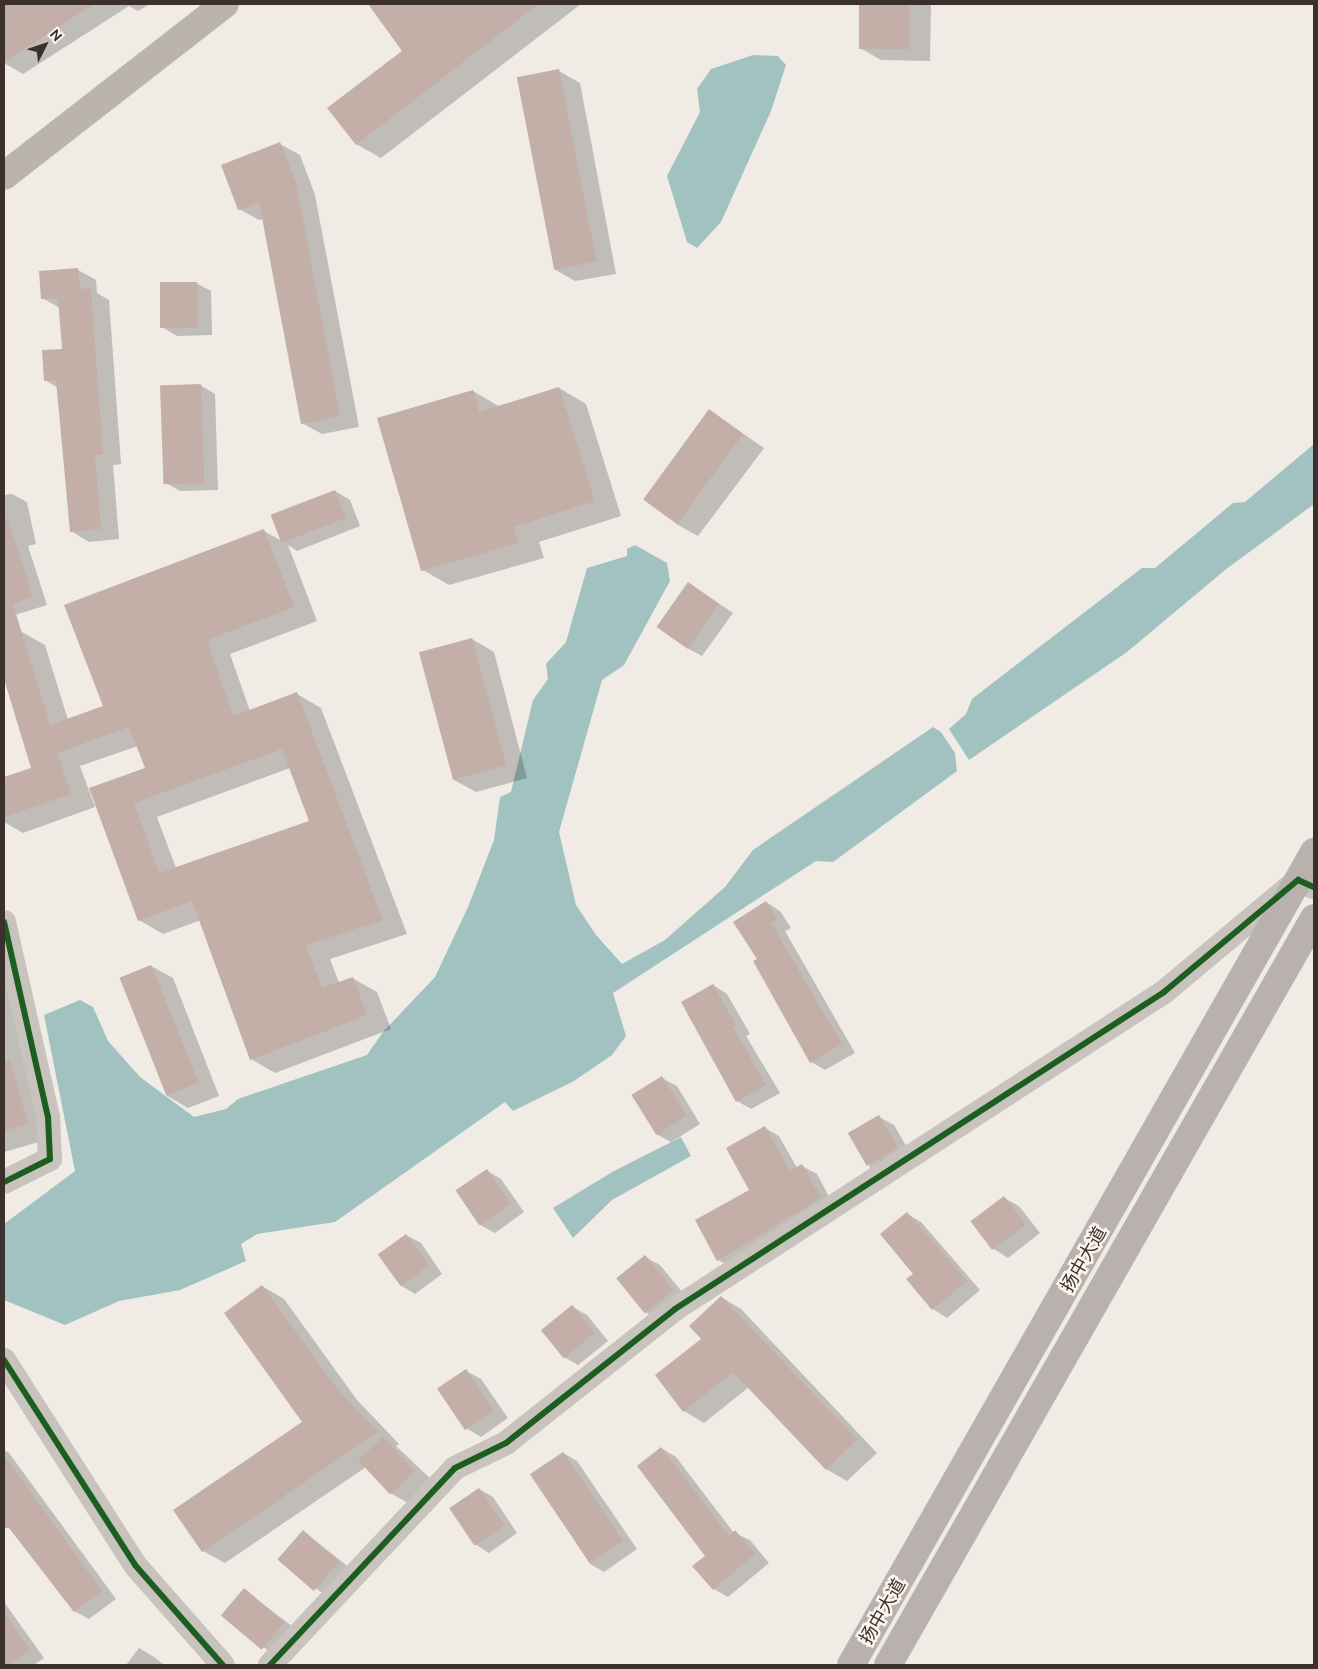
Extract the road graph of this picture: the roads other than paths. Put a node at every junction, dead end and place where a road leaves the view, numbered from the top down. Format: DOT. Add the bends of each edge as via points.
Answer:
graph roads {
  1 [pos="225,4"];
  2 [pos="4,176"];
  3 [pos="1314,852"];
  4 [pos="1306,884"];
  5 [pos="1314,918"];
  6 [pos="4,922"];
  7 [pos="4,1182"];
  8 [pos="4,1360"];
  9 [pos="223,1665"];
  10 [pos="270,1665"];
  11 [pos="851,1665"];
  12 [pos="888,1665"];
  1 -- 2 [label="main road"];
  3 -- 4 [label="main road, 扬中大道"];
  4 -- 10 [label="street" via="1164,992 675,1309 506,1443 455,1468"];
  4 -- 11 [label="main road, 扬中大道"];
  5 -- 12 [label="main road, 扬中大道"];
  6 -- 7 [label="street" via="48,1117 50,1159"];
  8 -- 9 [label="street" via="135,1565"];
}
